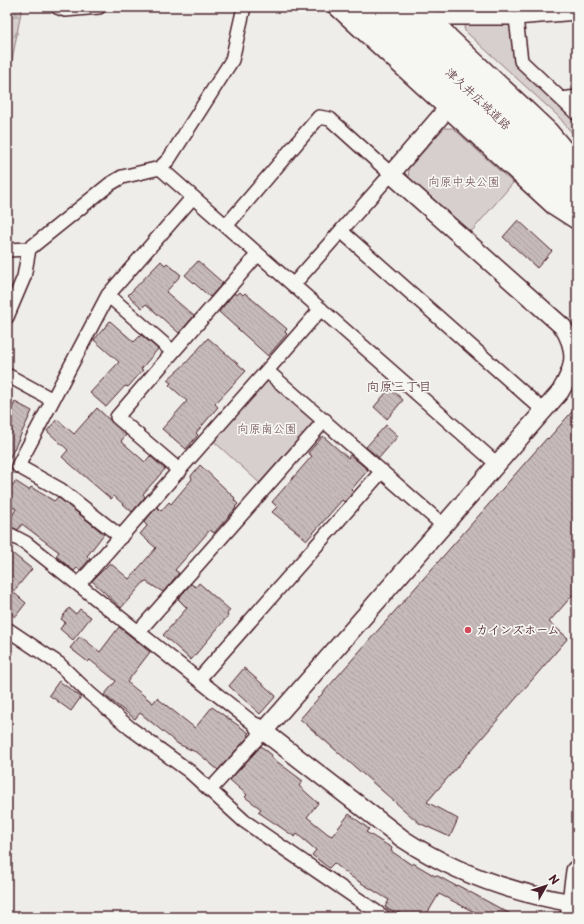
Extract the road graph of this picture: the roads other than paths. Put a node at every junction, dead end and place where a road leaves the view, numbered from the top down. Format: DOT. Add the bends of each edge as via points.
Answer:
graph roads {
  1 [pos="58,7"];
  2 [pos="99,7"];
  3 [pos="244,7"];
  4 [pos="334,7"];
  5 [pos="354,7"];
  6 [pos="380,7"];
  7 [pos="404,7"];
  8 [pos="424,7"];
  9 [pos="577,13"];
  10 [pos="436,18"];
  11 [pos="516,18"];
  12 [pos="577,97"];
  13 [pos="560,99"];
  14 [pos="446,110"];
  15 [pos="577,114"];
  16 [pos="577,162"];
  17 [pos="160,168"];
  18 [pos="577,168"];
  19 [pos="391,174"];
  20 [pos="577,191"];
  21 [pos="193,197"];
  22 [pos="577,214"];
  23 [pos="577,223"];
  24 [pos="226,226"];
  25 [pos="341,231"];
  26 [pos="29,249"];
  27 [pos="7,250"];
  28 [pos="258,254"];
  29 [pos="293,285"];
  30 [pos="108,295"];
  31 [pos="321,309"];
  32 [pos="7,317"];
  33 [pos="173,352"];
  34 [pos="267,371"];
  35 [pos="7,375"];
  36 [pos="51,399"];
  37 [pos="544,411"];
  38 [pos="325,420"];
  39 [pos="497,464"];
  40 [pos="180,471"];
  41 [pos="382,471"];
  42 [pos="444,526"];
  43 [pos="7,534"];
  44 [pos="121,537"];
  45 [pos="79,584"];
  46 [pos="7,630"];
  47 [pos="139,631"];
  48 [pos="199,679"];
  49 [pos="261,729"];
  50 [pos="210,790"];
  51 [pos="577,870"];
  52 [pos="572,910"];
  53 [pos="384,917"];
  1 -- 2 [label="street" via="65,10"];
  3 -- 17 [label="street" via="232,60 169,159"];
  4 -- 14 [label="street"];
  5 -- 22 [label="main road"];
  6 -- 20 [label="main road, 津久井広域道路"];
  7 -- 18 [label="main road"];
  8 -- 10 [label="street"];
  9 -- 11 [label="street"];
  10 -- 11 [label="street"];
  10 -- 16 [label="street" via="451,36 550,128"];
  11 -- 13 [label="street" via="521,62"];
  12 -- 13 [label="street"];
  13 -- 15 [label="street"];
  14 -- 19 [label="street"];
  14 -- 23 [label="street" via="552,207"];
  17 -- 21 [label="street"];
  17 -- 26 [label="street" via="122,177 110,184"];
  19 -- 24 [label="street" via="330,119 319,117"];
  19 -- 25 [label="street"];
  19 -- 37 [label="street" via="563,327 572,348 570,377"];
  21 -- 24 [label="street"];
  21 -- 30 [label="street"];
  24 -- 28 [label="street"];
  25 -- 29 [label="street"];
  25 -- 37 [label="street"];
  26 -- 27 [label="street"];
  26 -- 32 [label="street" via="24,277"];
  28 -- 29 [label="street"];
  28 -- 33 [label="street"];
  29 -- 31 [label="street"];
  30 -- 33 [label="street"];
  30 -- 36 [label="street"];
  31 -- 34 [label="street"];
  31 -- 39 [label="street"];
  33 -- 40 [label="street" via="117,417"];
  34 -- 38 [label="street"];
  34 -- 40 [label="street"];
  35 -- 36 [label="street"];
  36 -- 44 [label="street" via="18,466 61,490"];
  37 -- 39 [label="street"];
  38 -- 41 [label="street"];
  38 -- 47 [label="street"];
  39 -- 42 [label="street"];
  40 -- 44 [label="street"];
  41 -- 42 [label="street"];
  41 -- 48 [label="street"];
  42 -- 49 [label="street"];
  43 -- 45 [label="street" via="26,543"];
  44 -- 45 [label="street"];
  45 -- 47 [label="street"];
  46 -- 50 [label="street" via="59,664 130,728 189,771"];
  47 -- 48 [label="street"];
  48 -- 49 [label="street"];
  49 -- 50 [label="street"];
  49 -- 52 [label="street" via="403,839 428,855 472,877"];
  50 -- 53 [label="street" via="244,821"];
  51 -- 52 [label="main road"];
}
